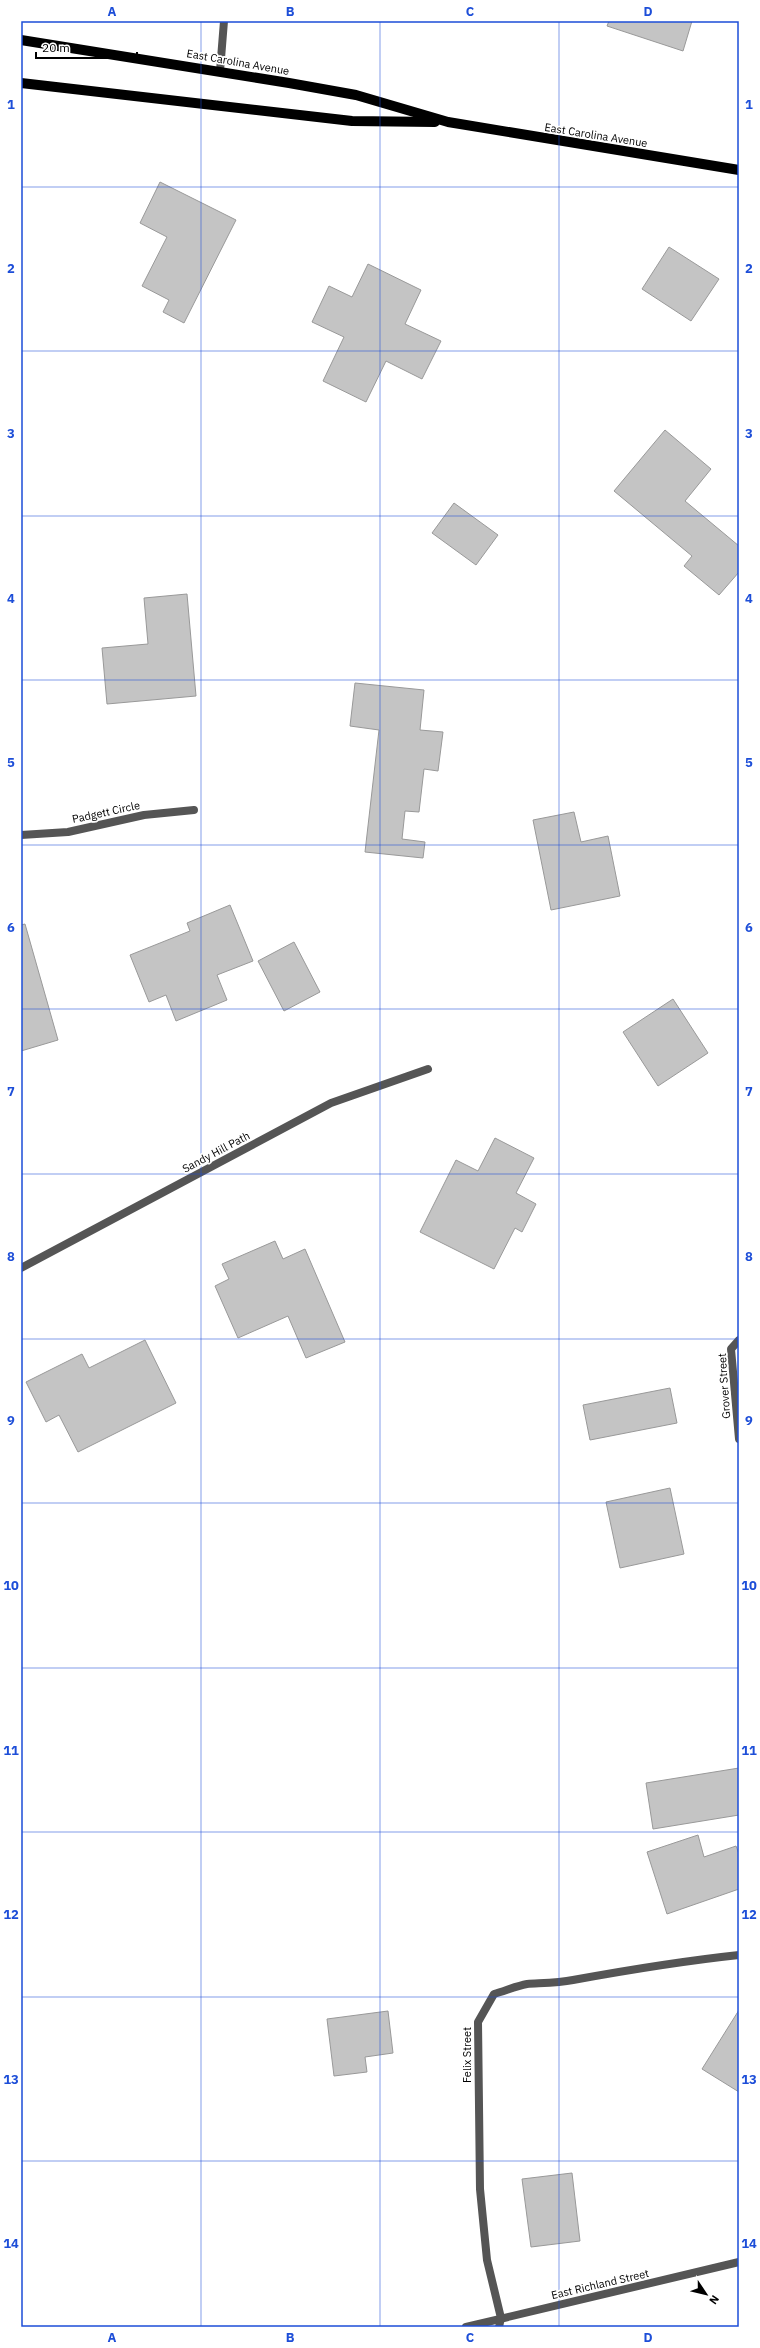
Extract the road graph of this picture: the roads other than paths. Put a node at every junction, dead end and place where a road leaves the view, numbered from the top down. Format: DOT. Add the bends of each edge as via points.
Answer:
graph roads {
  1 [pos="224,21"];
  2 [pos="21,40"];
  3 [pos="220,71"];
  4 [pos="21,83"];
  5 [pos="448,122"];
  6 [pos="739,170"];
  7 [pos="194,810"];
  8 [pos="21,835"];
  9 [pos="428,1069"];
  10 [pos="21,1268"];
  11 [pos="739,1340"];
  12 [pos="738,1434"];
  13 [pos="739,1439"];
  14 [pos="739,1955"];
  15 [pos="739,2262"];
  16 [pos="501,2318"];
  17 [pos="466,2327"];
  18 [pos="499,2327"];
  1 -- 3 [label="street"];
  2 -- 3 [label="main road, East Carolina Avenue"];
  3 -- 5 [label="main road, East Carolina Avenue" via="356,95"];
  4 -- 5 [label="main road, East Carolina Avenue" via="352,121"];
  5 -- 6 [label="main road, East Carolina Avenue"];
  7 -- 8 [label="street, Padgett Circle" via="144,815 68,832"];
  9 -- 10 [label="street, Sandy Hill Path" via="331,1103"];
  11 -- 12 [label="street, Grover Street" via="731,1349"];
  12 -- 13 [label="street, Grover Street"];
  14 -- 16 [label="street, Felix Street" via="684,1960 570,1981 525,1985 494,1994 478,2022 480,2189 487,2260"];
  15 -- 16 [label="street, East Richland Street"];
  16 -- 17 [label="street, East Richland Street"];
  16 -- 18 [label="street"];
}
